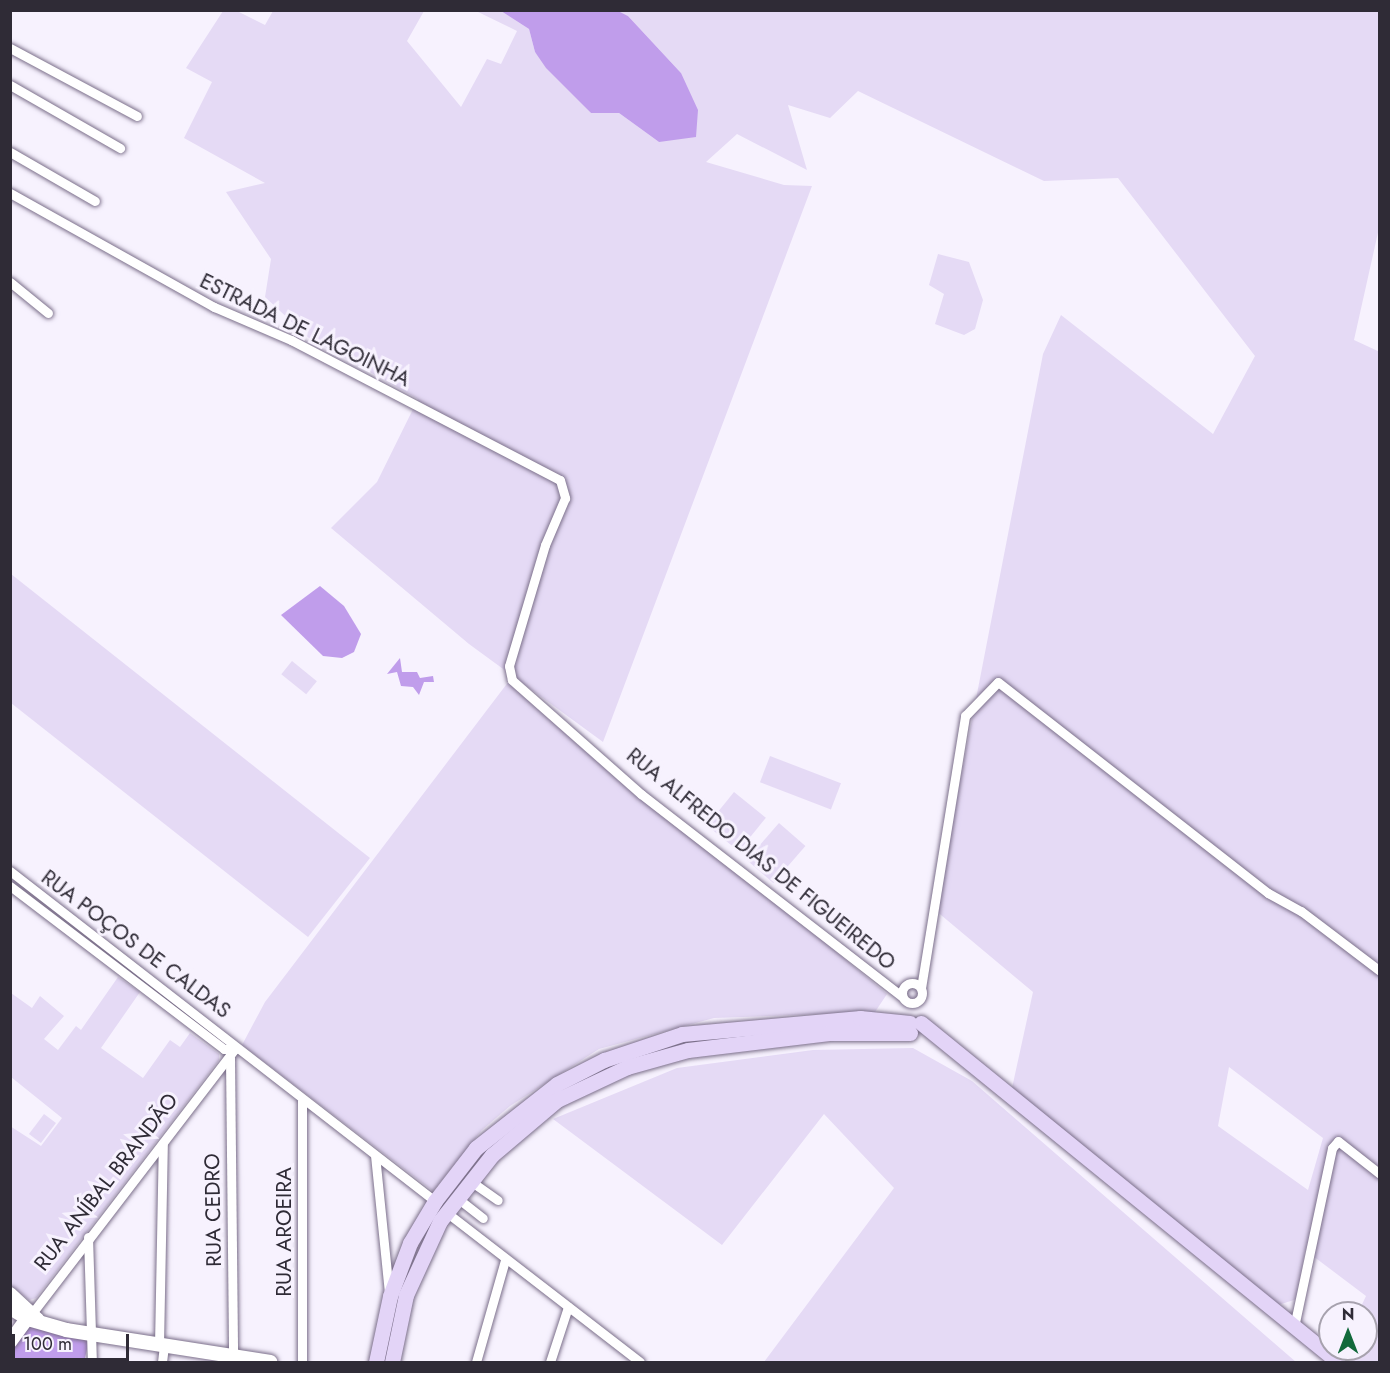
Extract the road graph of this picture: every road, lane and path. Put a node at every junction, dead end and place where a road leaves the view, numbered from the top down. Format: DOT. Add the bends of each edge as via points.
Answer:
graph roads {
  1 [pos="10,48"];
  2 [pos="10,85"];
  3 [pos="137,116"];
  4 [pos="120,148"];
  5 [pos="10,152"];
  6 [pos="10,193"];
  7 [pos="95,201"];
  8 [pos="10,282"];
  9 [pos="48,313"];
  10 [pos="561,507"];
  11 [pos="10,871"];
  12 [pos="10,886"];
  13 [pos="1380,971"];
  14 [pos="922,992"];
  15 [pos="906,1000"];
  16 [pos="915,1026"];
  17 [pos="232,1053"];
  18 [pos="302,1101"];
  19 [pos="163,1143"];
  20 [pos="491,1145"];
  21 [pos="375,1155"];
  22 [pos="1380,1174"];
  23 [pos="469,1180"];
  24 [pos="456,1197"];
  25 [pos="498,1200"];
  26 [pos="440,1206"];
  27 [pos="483,1218"];
  28 [pos="88,1237"];
  29 [pos="505,1260"];
  30 [pos="10,1294"];
  31 [pos="390,1296"];
  32 [pos="568,1307"];
  33 [pos="10,1308"];
  34 [pos="33,1317"];
  35 [pos="1294,1327"];
  36 [pos="91,1335"];
  37 [pos="10,1342"];
  38 [pos="162,1345"];
  39 [pos="627,1358"];
  40 [pos="233,1359"];
  41 [pos="92,1362"];
  42 [pos="162,1362"];
  43 [pos="271,1362"];
  44 [pos="302,1362"];
  45 [pos="376,1362"];
  46 [pos="392,1362"];
  47 [pos="476,1362"];
  48 [pos="550,1362"];
  49 [pos="640,1362"];
  50 [pos="1338,1362"];
  1 -- 3 [label="street"];
  2 -- 4 [label="street"];
  5 -- 7 [label="street"];
  6 -- 10 [label="street, ESTRADA DE LAGOINHA" via="214,306 291,340 556,478 565,491"];
  8 -- 9 [label="street"];
  10 -- 15 [label="street, RUA ALFREDO DIAS DE FIGUEIREDO" via="545,545 518,648 509,666 512,680 641,794"];
  11 -- 17 [label="street, RUA POÇOS DE CALDAS" via="231,1039"];
  12 -- 17 [label="street, RUA POÇOS DE CALDAS"];
  13 -- 14 [label="street" via="1301,911 1268,893 998,682 965,716"];
  14 -- 15 [label="street"];
  14 -- 15 [label="street" via="910,984"];
  14 -- 16 [label="street"];
  15 -- 16 [label="street"];
  16 -- 20 [label="main road" via="829,1032 657,1057 557,1100"];
  16 -- 35 [label="main road" via="964,1055 1003,1093 1059,1132"];
  17 -- 18 [label="street, RUA POÇOS DE CALDAS"];
  17 -- 19 [label="street, RUA ANÍBAL BRANDÃO"];
  17 -- 40 [label="street, RUA CEDRO"];
  18 -- 21 [label="street, RUA POÇOS DE CALDAS"];
  18 -- 44 [label="street, RUA AROEIRA"];
  19 -- 28 [label="street, RUA ANÍBAL BRANDÃO"];
  19 -- 38 [label="street"];
  20 -- 23 [label="main road"];
  20 -- 26 [label="main road"];
  21 -- 26 [label="street, RUA POÇOS DE CALDAS"];
  21 -- 31 [label="street"];
  22 -- 35 [label="street" via="1338,1141 1330,1153"];
  23 -- 24 [label="main road"];
  23 -- 25 [label="street"];
  24 -- 26 [label="main road"];
  24 -- 27 [label="street"];
  26 -- 29 [label="street, RUA POÇOS DE CALDAS"];
  26 -- 31 [label="main road" via="410,1243"];
  26 -- 46 [label="main road" via="406,1295"];
  28 -- 34 [label="street, RUA ANÍBAL BRANDÃO"];
  28 -- 36 [label="street"];
  29 -- 32 [label="street, RUA POÇOS DE CALDAS"];
  29 -- 47 [label="street"];
  30 -- 34 [label="main road"];
  31 -- 45 [label="main road"];
  32 -- 39 [label="street, RUA POÇOS DE CALDAS"];
  32 -- 48 [label="street"];
  33 -- 34 [label="main road"];
  34 -- 36 [label="main road"];
  34 -- 37 [label="main road, RUA ANÍBAL BRANDÃO"];
  35 -- 50 [label="main road"];
  36 -- 38 [label="main road"];
  36 -- 41 [label="street"];
  38 -- 40 [label="main road"];
  38 -- 42 [label="street"];
  39 -- 49 [label="street, RUA POÇOS DE CALDAS"];
  40 -- 43 [label="main road"];
}
